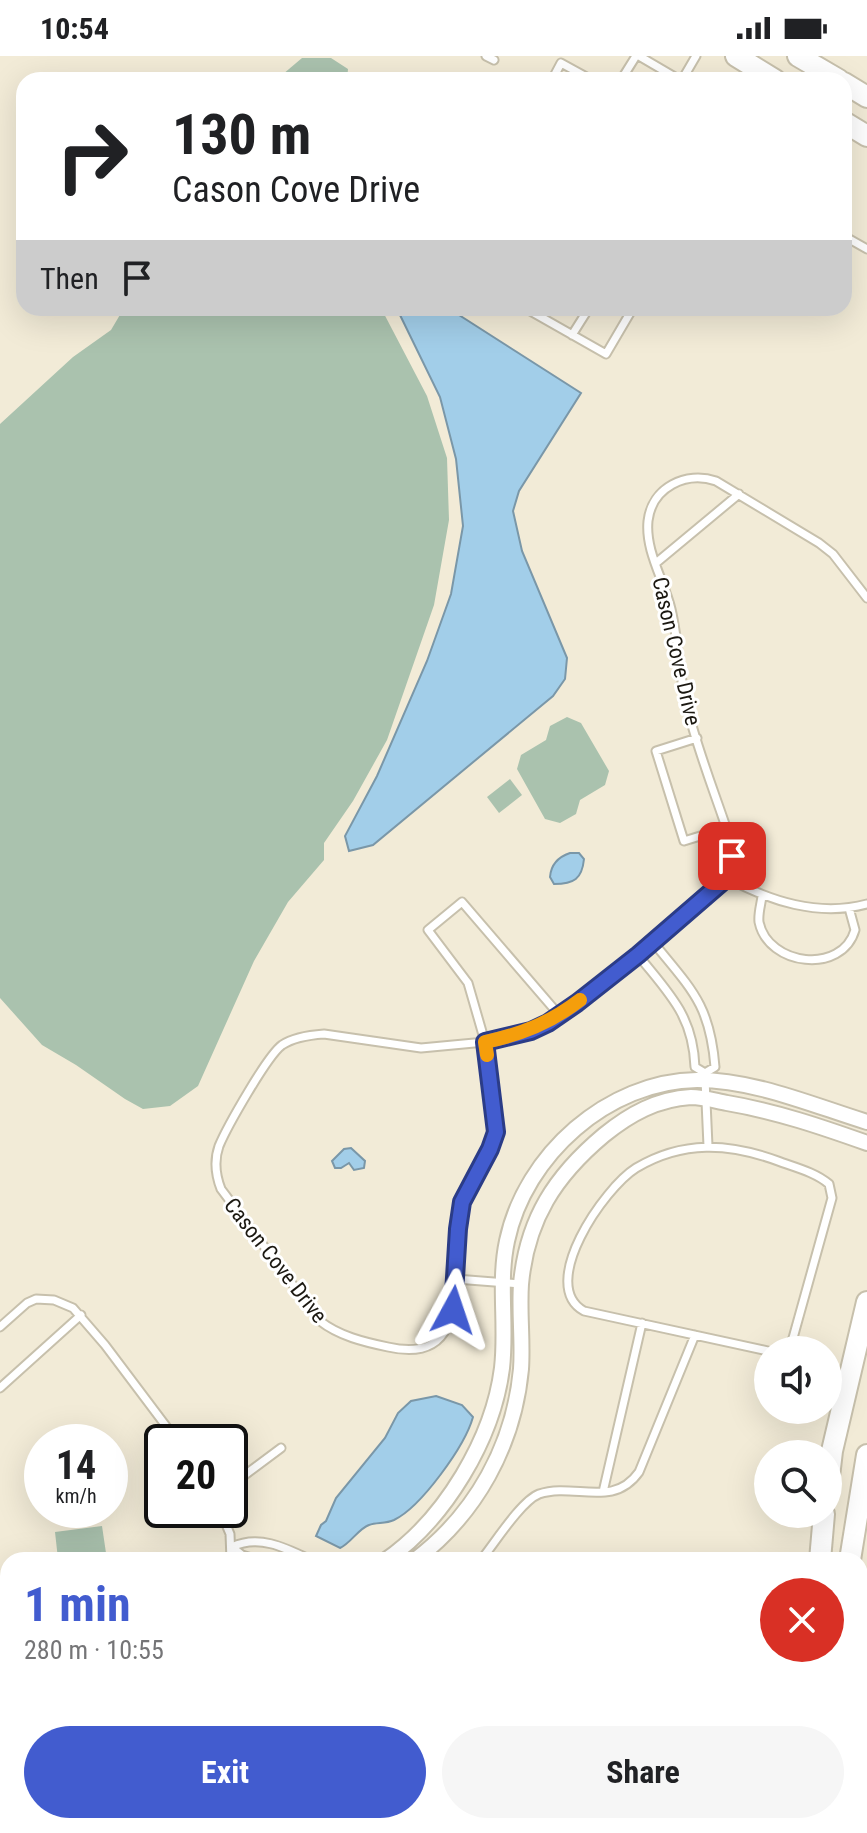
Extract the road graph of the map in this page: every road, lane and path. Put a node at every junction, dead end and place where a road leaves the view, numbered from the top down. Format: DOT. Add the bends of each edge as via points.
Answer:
graph roads {
  1 [pos="638,56"];
  2 [pos="736,56"];
  3 [pos="798,56"];
  4 [pos="556,72"];
  5 [pos="577,72"];
  6 [pos="667,72"];
  7 [pos="762,72"];
  8 [pos="825,72"];
  9 [pos="539,316"];
  10 [pos="584,316"];
  11 [pos="628,316"];
  12 [pos="572,335"];
  13 [pos="739,494"];
  14 [pos="656,563"];
  15 [pos="867,598"];
  16 [pos="697,738"];
  17 [pos="726,828"];
  18 [pos="727,878"];
  19 [pos="762,896"];
  20 [pos="867,904"];
  21 [pos="849,908"];
  22 [pos="653,942"];
  23 [pos="638,955"];
  24 [pos="560,1016"];
  25 [pos="485,1042"];
  26 [pos="705,1077"];
  27 [pos="705,1098"];
  28 [pos="867,1122"];
  29 [pos="867,1143"];
  30 [pos="708,1146"];
  31 [pos="456,1279"];
  32 [pos="502,1284"];
  33 [pos="521,1284"];
  34 [pos="867,1302"];
  35 [pos="81,1315"];
  36 [pos="642,1323"];
  37 [pos="0,1327"];
  38 [pos="695,1335"];
  39 [pos="791,1336"];
  40 [pos="754,1348"];
  41 [pos="0,1388"];
  42 [pos="164,1424"];
  43 [pos="835,1440"];
  44 [pos="281,1448"];
  45 [pos="867,1455"];
  46 [pos="248,1473"];
  47 [pos="603,1492"];
  48 [pos="228,1528"];
  49 [pos="823,1528"];
  50 [pos="232,1547"];
  51 [pos="232,1552"];
  52 [pos="238,1552"];
  53 [pos="293,1552"];
  54 [pos="397,1552"];
  55 [pos="424,1552"];
  56 [pos="488,1552"];
  57 [pos="821,1552"];
  58 [pos="851,1552"];
  1 -- 6 [label="lane"];
  2 -- 7 [label="main road"];
  3 -- 8 [label="main road"];
  4 -- 5 [label="lane" via="561,63"];
  9 -- 12 [label="lane"];
  10 -- 12 [label="lane"];
  11 -- 12 [label="lane" via="606,354"];
  13 -- 14 [label="lane, Cason Cove Drive"];
  13 -- 14 [label="lane, Cason Cove Drive" via="703,477 683,479 664,490 648,518"];
  13 -- 15 [label="lane, Cason Cove Drive" via="826,548"];
  14 -- 16 [label="lane, Cason Cove Drive" via="675,626"];
  16 -- 17 [label="lane, Cason Cove Drive"];
  16 -- 17 [label="lane, Cason Cove Drive" via="656,751 684,841"];
  17 -- 18 [label="lane, Cason Cove Drive" via="732,856"];
  18 -- 19 [label="lane"];
  18 -- 22 [label="lane, Cason Cove Drive"];
  19 -- 21 [label="lane"];
  19 -- 21 [label="lane" via="760,924 771,943 804,960 830,957 847,947 855,930"];
  20 -- 21 [label="lane"];
  22 -- 23 [label="lane, Cason Cove Drive"];
  22 -- 26 [label="lane" via="704,1008 715,1065"];
  23 -- 24 [label="lane, Cason Cove Drive"];
  23 -- 26 [label="lane" via="685,1017 695,1067"];
  24 -- 25 [label="lane, Cason Cove Drive" via="531,1031"];
  24 -- 25 [label="lane, Cason Cove Drive" via="462,902 428,930 468,983"];
  25 -- 31 [label="lane, Cason Cove Drive" via="496,1132 462,1202"];
  25 -- 31 [label="lane, Cason Cove Drive" via="421,1048 324,1034 285,1042 268,1060 219,1147 217,1160 221,1189 320,1321 337,1333 397,1349 434,1344 449,1325"];
  26 -- 27 [label="lane"];
  26 -- 28 [label="street"];
  26 -- 32 [label="street" via="629,1095 566,1136 538,1169 516,1209"];
  27 -- 29 [label="street"];
  27 -- 30 [label="lane"];
  27 -- 33 [label="street" via="674,1100 634,1112 576,1159 539,1214"];
  30 -- 36 [label="lane" via="672,1153 630,1173 606,1194 582,1233 568,1285 575,1306"];
  30 -- 39 [label="lane" via="755,1153 824,1179 832,1189"];
  31 -- 32 [label="lane"];
  32 -- 33 [label="lane"];
  32 -- 54 [label="street" via="502,1366 491,1415 444,1502"];
  33 -- 55 [label="street" via="521,1371 509,1431 483,1486 456,1522"];
  34 -- 43 [label="main road"];
  35 -- 37 [label="lane" via="64,1302 36,1299"];
  35 -- 41 [label="lane"];
  35 -- 42 [label="lane"];
  36 -- 38 [label="lane"];
  36 -- 47 [label="lane"];
  38 -- 40 [label="lane"];
  38 -- 47 [label="lane" via="639,1472 624,1488"];
  44 -- 46 [label="lane"];
  45 -- 58 [label="main road"];
  47 -- 56 [label="lane" via="548,1492 532,1498"];
  48 -- 50 [label="lane"];
  49 -- 57 [label="main road"];
  50 -- 51 [label="lane"];
  50 -- 52 [label="lane"];
  50 -- 53 [label="lane" via="262,1542"];
}
